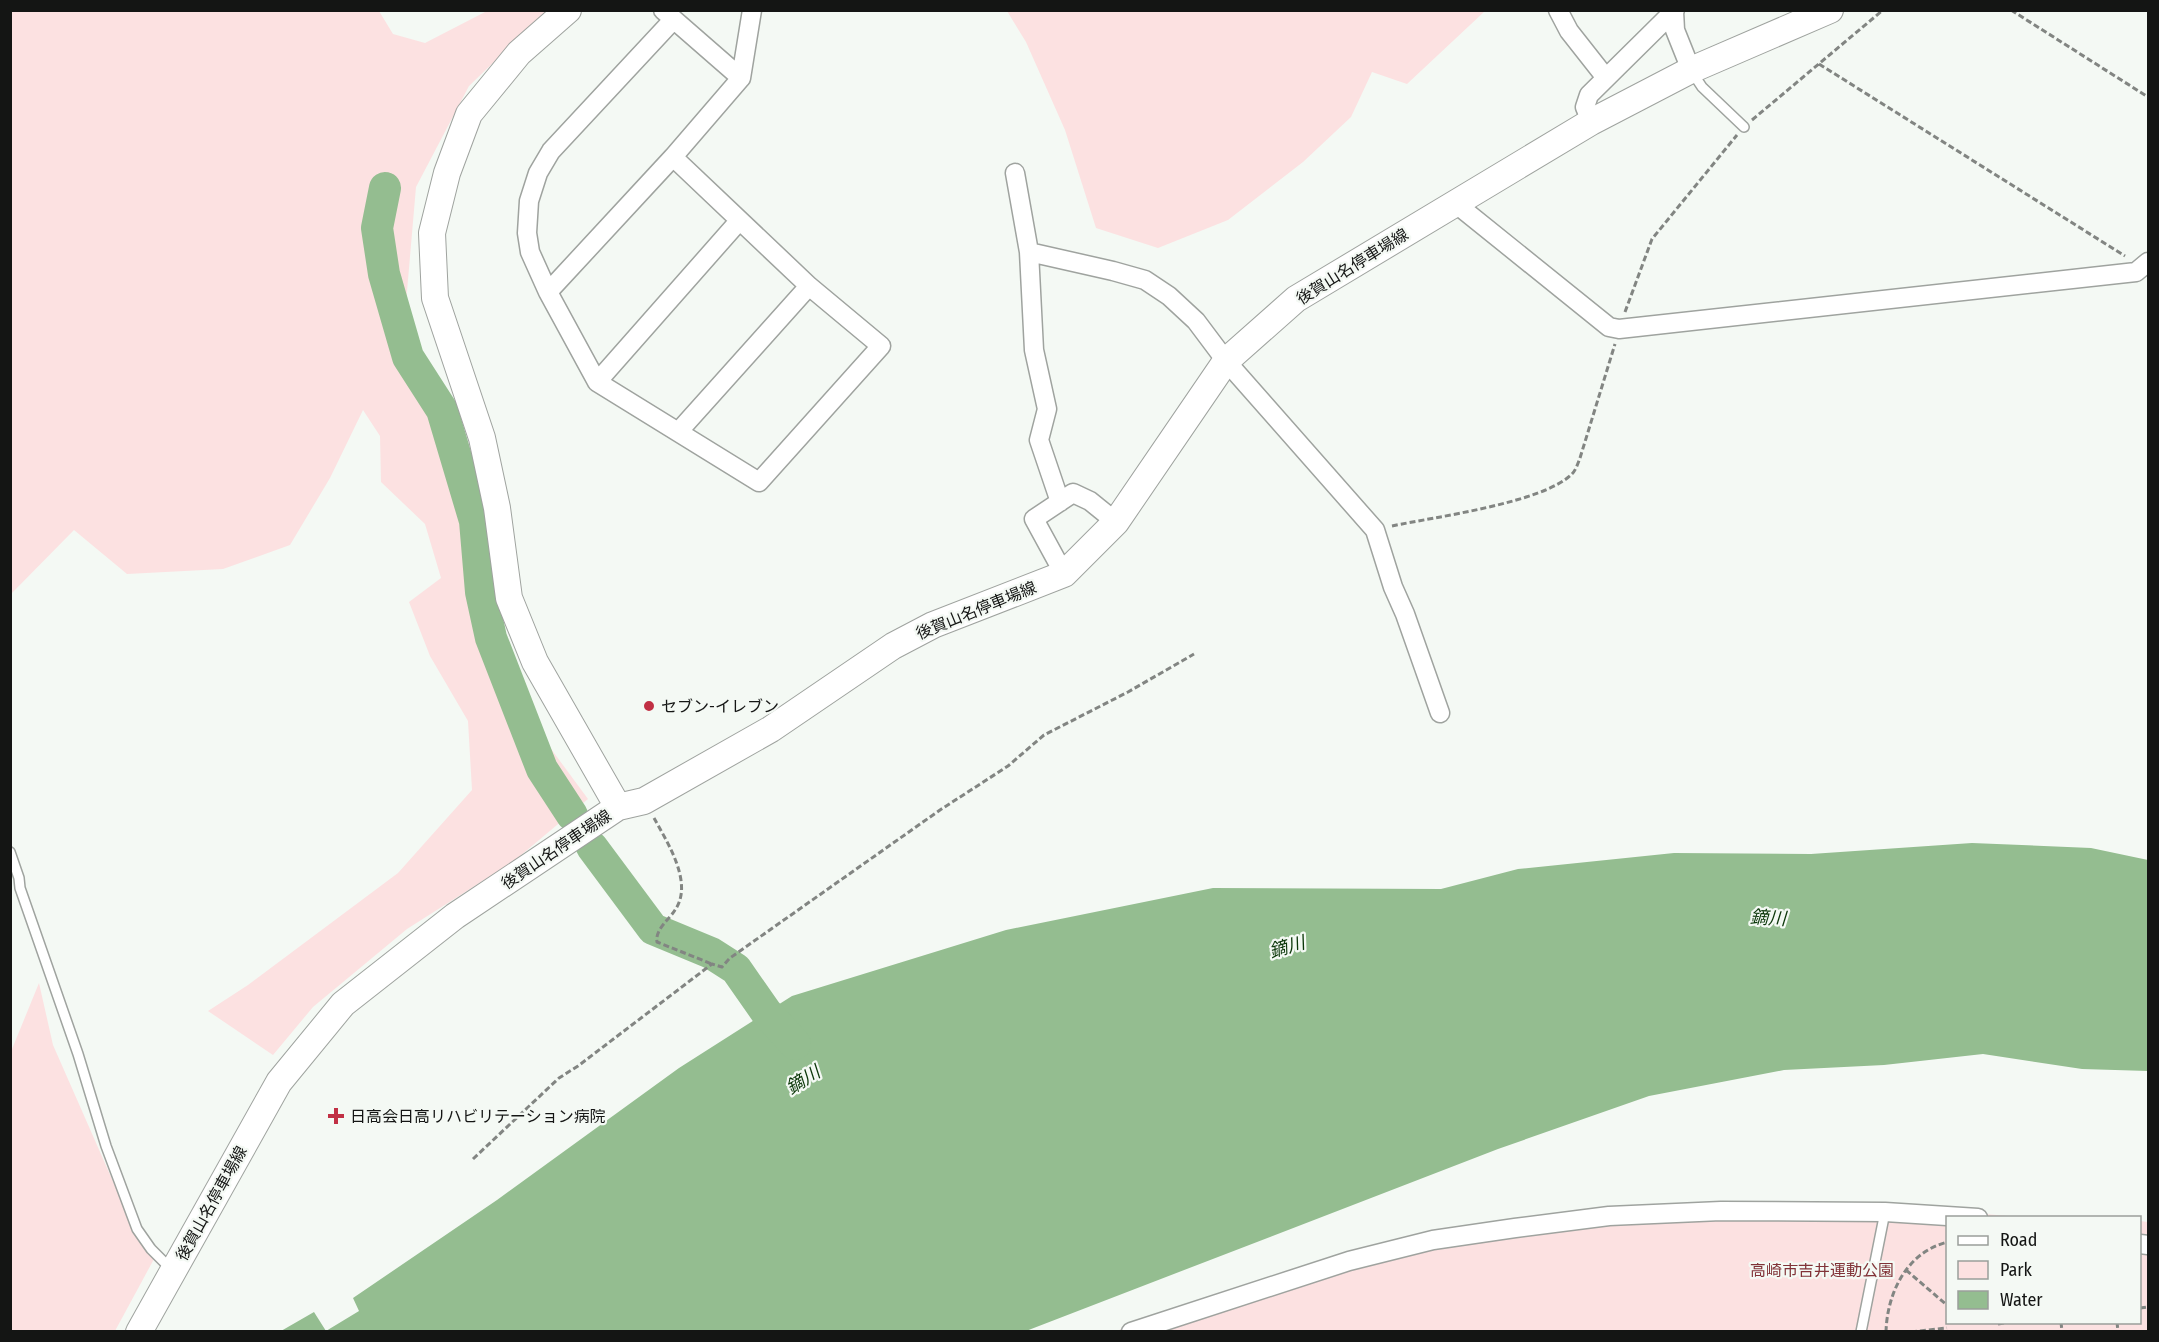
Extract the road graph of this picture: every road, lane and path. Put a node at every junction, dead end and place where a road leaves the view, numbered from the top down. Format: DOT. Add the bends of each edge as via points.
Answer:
graph roads {
  1 [pos="568,10"];
  2 [pos="752,10"];
  3 [pos="1558,10"];
  4 [pos="1830,10"];
  5 [pos="1883,10"];
  6 [pos="2011,10"];
  7 [pos="1675,11"];
  8 [pos="668,15"];
  9 [pos="1819,64"];
  10 [pos="1691,70"];
  11 [pos="741,78"];
  12 [pos="1606,78"];
  13 [pos="2148,97"];
  14 [pos="1591,122"];
  15 [pos="1744,127"];
  16 [pos="673,157"];
  17 [pos="1015,173"];
  18 [pos="1455,203"];
  19 [pos="738,221"];
  20 [pos="1029,252"];
  21 [pos="2145,265"];
  22 [pos="808,286"];
  23 [pos="548,292"];
  24 [pos="1619,329"];
  25 [pos="1226,361"];
  26 [pos="597,382"];
  27 [pos="679,431"];
  28 [pos="1060,502"];
  29 [pos="1116,522"];
  30 [pos="1375,530"];
  31 [pos="1064,574"];
  32 [pos="1194,654"];
  33 [pos="1440,712"];
  34 [pos="644,801"];
  35 [pos="618,807"];
  36 [pos="10,852"];
  37 [pos="712,964"];
  38 [pos="473,1159"];
  39 [pos="1885,1212"];
  40 [pos="1947,1216"];
  41 [pos="1946,1242"];
  42 [pos="173,1270"];
  43 [pos="1906,1270"];
  44 [pos="1946,1305"];
  45 [pos="1947,1328"];
  46 [pos="139,1332"];
  47 [pos="1131,1332"];
  48 [pos="1861,1332"];
  49 [pos="1886,1332"];
  50 [pos="1911,1332"];
  1 -- 35 [label="main road" via="519,53 469,114 447,172 432,233 435,298 482,438 497,508 509,598 535,662"];
  2 -- 11 [label="street"];
  3 -- 12 [label="street" via="1569,31"];
  4 -- 10 [label="main road, 後賀山名停車場線"];
  5 -- 9 [label="path"];
  6 -- 13 [label="path"];
  7 -- 10 [label="street" via="1675,30"];
  7 -- 12 [label="street"];
  8 -- 11 [label="street"];
  8 -- 23 [label="street" via="551,151 538,173 529,201 527,233 530,252"];
  9 -- 15 [label="path"];
  9 -- 21 [label="path"];
  10 -- 14 [label="main road, 後賀山名停車場線"];
  10 -- 15 [label="lane" via="1702,87"];
  11 -- 16 [label="street"];
  12 -- 14 [label="street" via="1589,95 1585,106"];
  14 -- 18 [label="main road, 後賀山名停車場線"];
  15 -- 24 [label="path" via="1652,239"];
  16 -- 19 [label="street"];
  16 -- 23 [label="street"];
  17 -- 20 [label="street"];
  18 -- 24 [label="street" via="1609,327"];
  18 -- 25 [label="main road, 後賀山名停車場線" via="1296,299"];
  19 -- 22 [label="street"];
  19 -- 26 [label="street"];
  20 -- 25 [label="street" via="1145,280 1196,321"];
  20 -- 28 [label="street" via="1034,350 1047,409 1039,440"];
  21 -- 24 [label="street" via="2136,272"];
  22 -- 27 [label="street"];
  22 -- 27 [label="street" via="881,346 759,482"];
  23 -- 26 [label="street"];
  24 -- 30 [label="path" via="1573,473 1560,483 1520,499"];
  25 -- 29 [label="main road, 後賀山名停車場線"];
  25 -- 30 [label="street"];
  26 -- 27 [label="street"];
  28 -- 29 [label="street" via="1073,494 1090,501"];
  28 -- 31 [label="street" via="1034,519"];
  29 -- 31 [label="main road, 後賀山名停車場線"];
  30 -- 33 [label="street"];
  31 -- 34 [label="main road, 後賀山名停車場線" via="933,625 893,646 771,729"];
  32 -- 37 [label="path" via="1044,735 1008,766 940,810 722,967"];
  34 -- 35 [label="main road, 後賀山名停車場線"];
  34 -- 37 [label="path" via="668,840 681,880 677,908 661,927 657,942"];
  35 -- 42 [label="main road, 後賀山名停車場線" via="456,916 343,1004 279,1082"];
  36 -- 42 [label="lane" via="137,1229"];
  37 -- 38 [label="path" via="559,1078"];
  39 -- 40 [label="street"];
  39 -- 47 [label="street" via="1721,1211 1609,1216 1433,1240 1338,1264"];
  39 -- 48 [label="lane"];
  41 -- 43 [label="path" via="1923,1254"];
  42 -- 46 [label="main road, 後賀山名停車場線"];
  43 -- 44 [label="path"];
  43 -- 49 [label="path" via="1890,1300"];
  45 -- 50 [label="path"];
}
